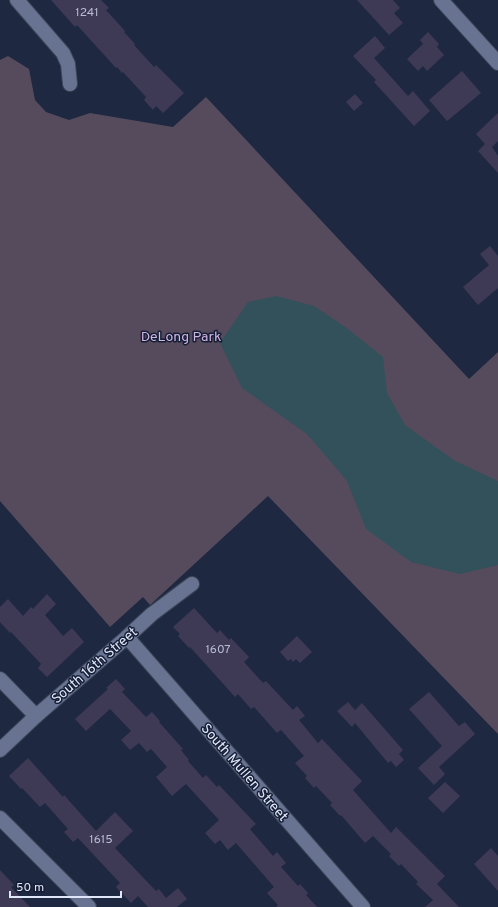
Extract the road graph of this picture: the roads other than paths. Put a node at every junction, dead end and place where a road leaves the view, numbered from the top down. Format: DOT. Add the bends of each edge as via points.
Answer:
graph roads {
  1 [pos="17,0"];
  2 [pos="441,0"];
  3 [pos="498,63"];
  4 [pos="70,84"];
  5 [pos="192,584"];
  6 [pos="127,638"];
  7 [pos="0,679"];
  8 [pos="36,716"];
  9 [pos="0,750"];
  10 [pos="0,818"];
  11 [pos="89,907"];
  12 [pos="363,907"];
  1 -- 4 [label="street" via="63,54 68,64"];
  2 -- 3 [label="street"];
  5 -- 6 [label="street, South 16th Street" via="152,614"];
  6 -- 8 [label="street, South 16th Street"];
  6 -- 12 [label="street, South Mullen Street"];
  7 -- 8 [label="street"];
  8 -- 9 [label="street, South 16th Street"];
  10 -- 11 [label="street"];
}
